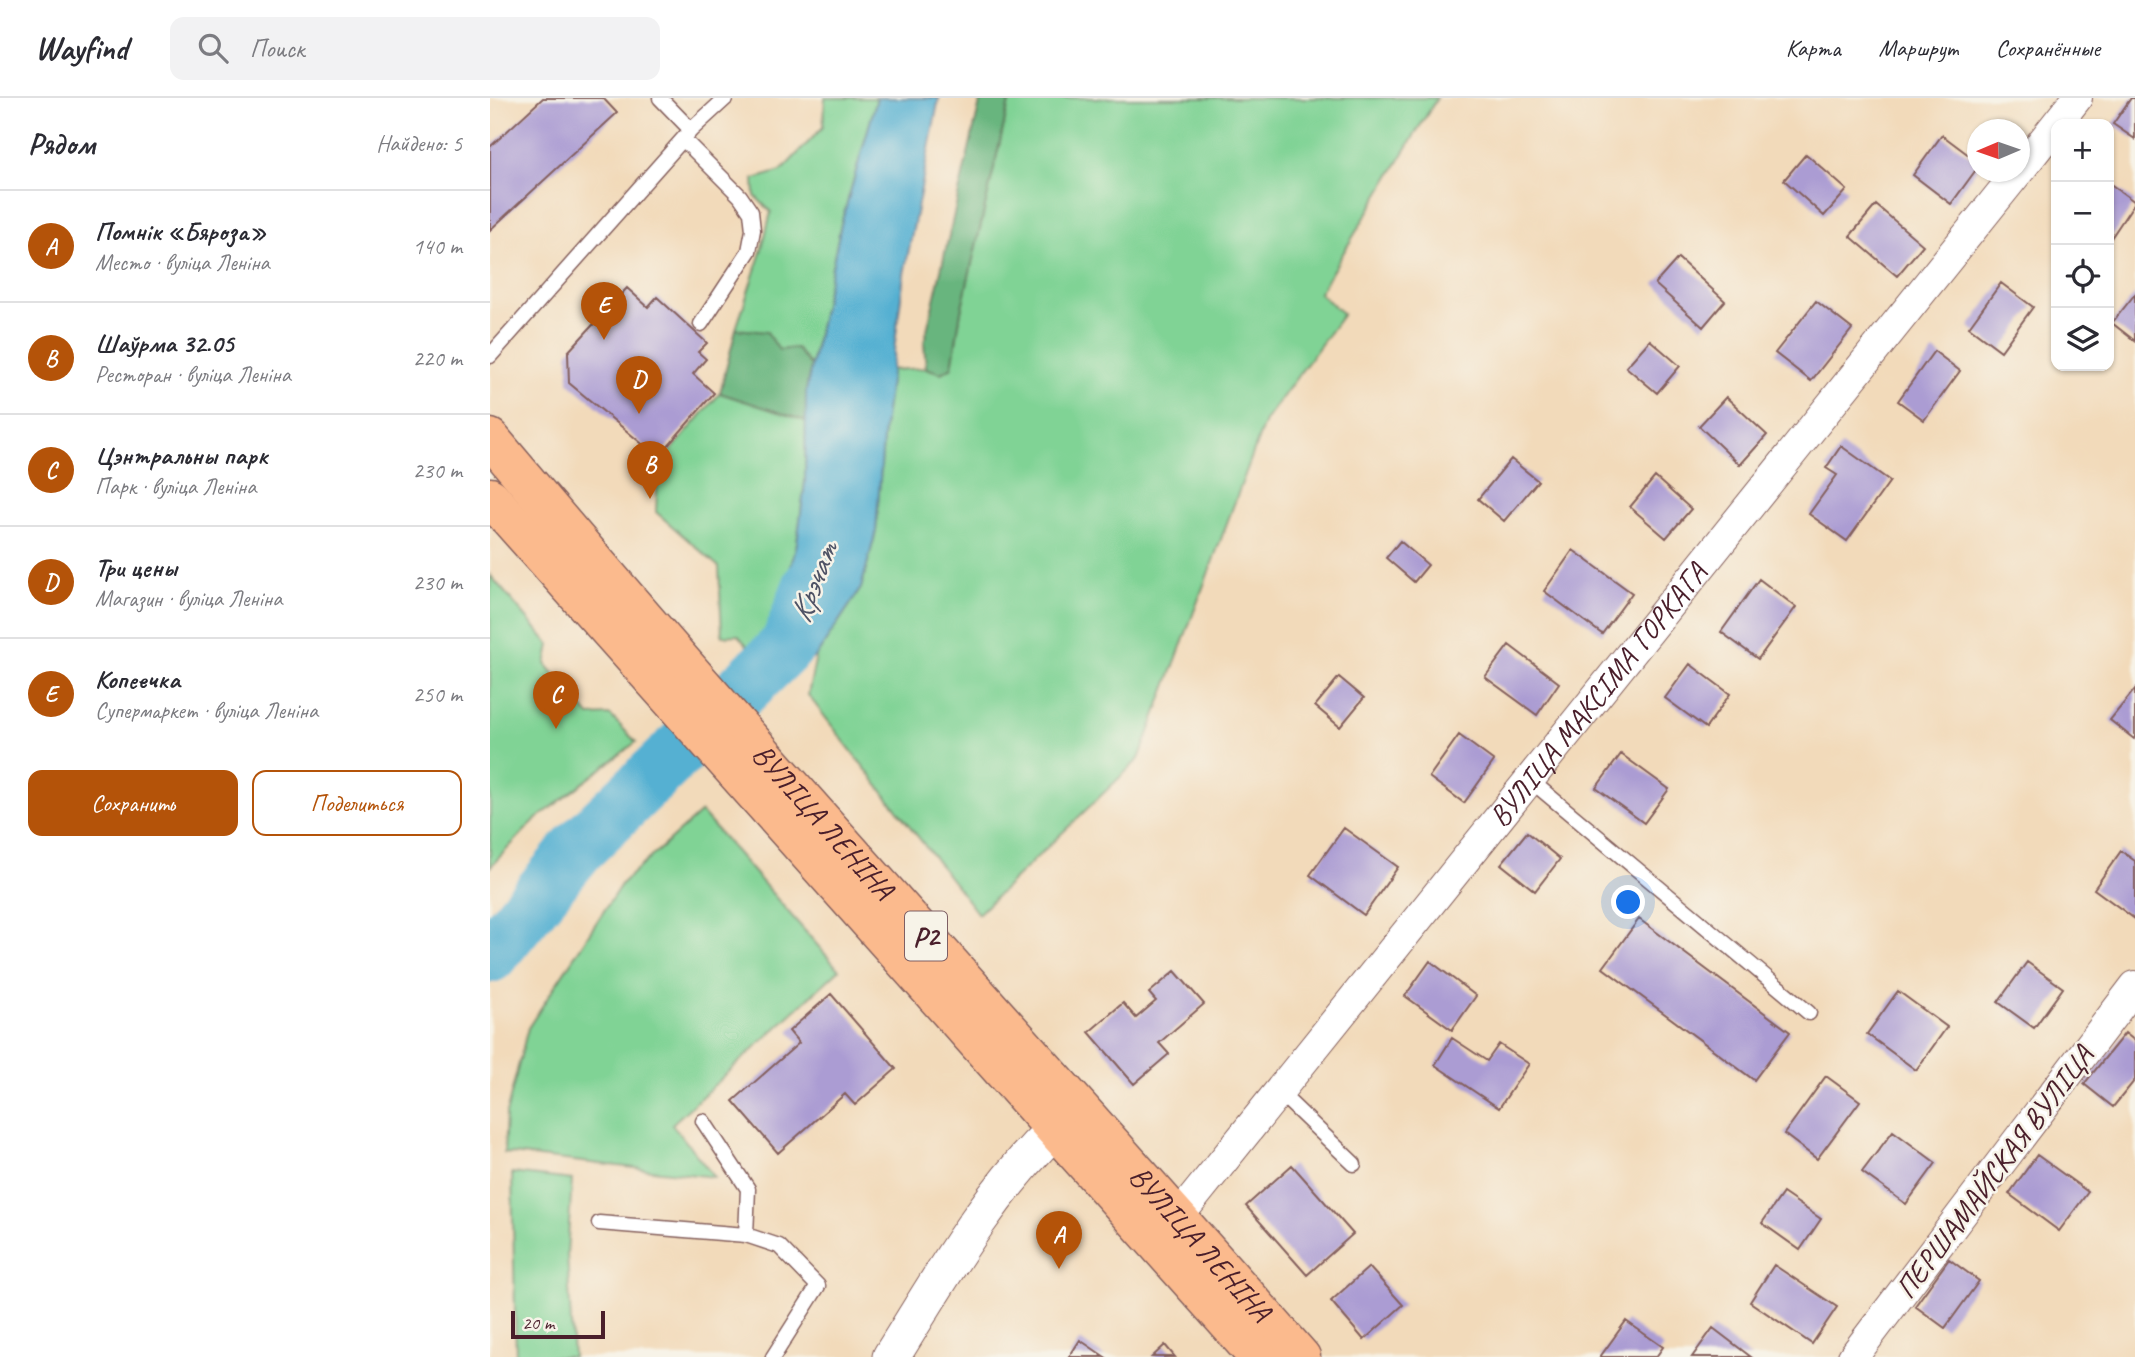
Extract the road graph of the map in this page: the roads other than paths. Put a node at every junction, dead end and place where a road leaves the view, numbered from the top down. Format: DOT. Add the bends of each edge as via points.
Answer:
graph roads {
  1 [pos="660,98"];
  2 [pos="726,98"];
  3 [pos="2077,98"];
  4 [pos="687,135"];
  5 [pos="2030,157"];
  6 [pos="2010,182"];
  7 [pos="701,324"];
  8 [pos="490,356"];
  9 [pos="490,438"];
  10 [pos="490,497"];
  11 [pos="670,674"];
  12 [pos="1530,780"];
  13 [pos="2135,986"];
  14 [pos="1809,1013"];
  15 [pos="1279,1091"];
  16 [pos="1067,1119"];
  17 [pos="703,1121"];
  18 [pos="1354,1164"];
  19 [pos="598,1223"];
  20 [pos="1165,1228"];
  21 [pos="746,1235"];
  22 [pos="773,1357"];
  23 [pos="891,1357"];
  24 [pos="1258,1357"];
  25 [pos="1301,1357"];
  26 [pos="1853,1357"];
  1 -- 4 [label="lane"];
  2 -- 4 [label="lane"];
  3 -- 5 [label="street, ВУЛІЦА МАКСІМА ГОРКАГА"];
  4 -- 7 [label="lane" via="740,196 751,212 753,230 749,251"];
  4 -- 8 [label="lane"];
  6 -- 12 [label="street, ВУЛІЦА МАКСІМА ГОРКАГА"];
  9 -- 11 [label="main road, ВУЛІЦА ЛЕНІНА / Р2" via="608,578"];
  10 -- 11 [label="main road, ВУЛІЦА ЛЕНІНА / Р2"];
  11 -- 16 [label="main road, ВУЛІЦА ЛЕНІНА / Р2"];
  12 -- 14 [label="lane"];
  12 -- 15 [label="street, ВУЛІЦА МАКСІМА ГОРКАГА"];
  13 -- 26 [label="street, ПЕРШАМАЙСКАЯ ВУЛІЦА"];
  15 -- 18 [label="lane"];
  15 -- 20 [label="street, ВУЛІЦА МАКСІМА ГОРКАГА"];
  16 -- 20 [label="main road, ВУЛІЦА ЛЕНІНА / Р2"];
  16 -- 23 [label="street" via="1006,1182"];
  17 -- 21 [label="lane" via="748,1189"];
  19 -- 21 [label="lane"];
  20 -- 24 [label="main road, ВУЛІЦА ЛЕНІНА / Р2"];
  20 -- 25 [label="main road, ВУЛІЦА ЛЕНІНА / Р2"];
  21 -- 22 [label="lane" via="779,1246 818,1286"];
}
